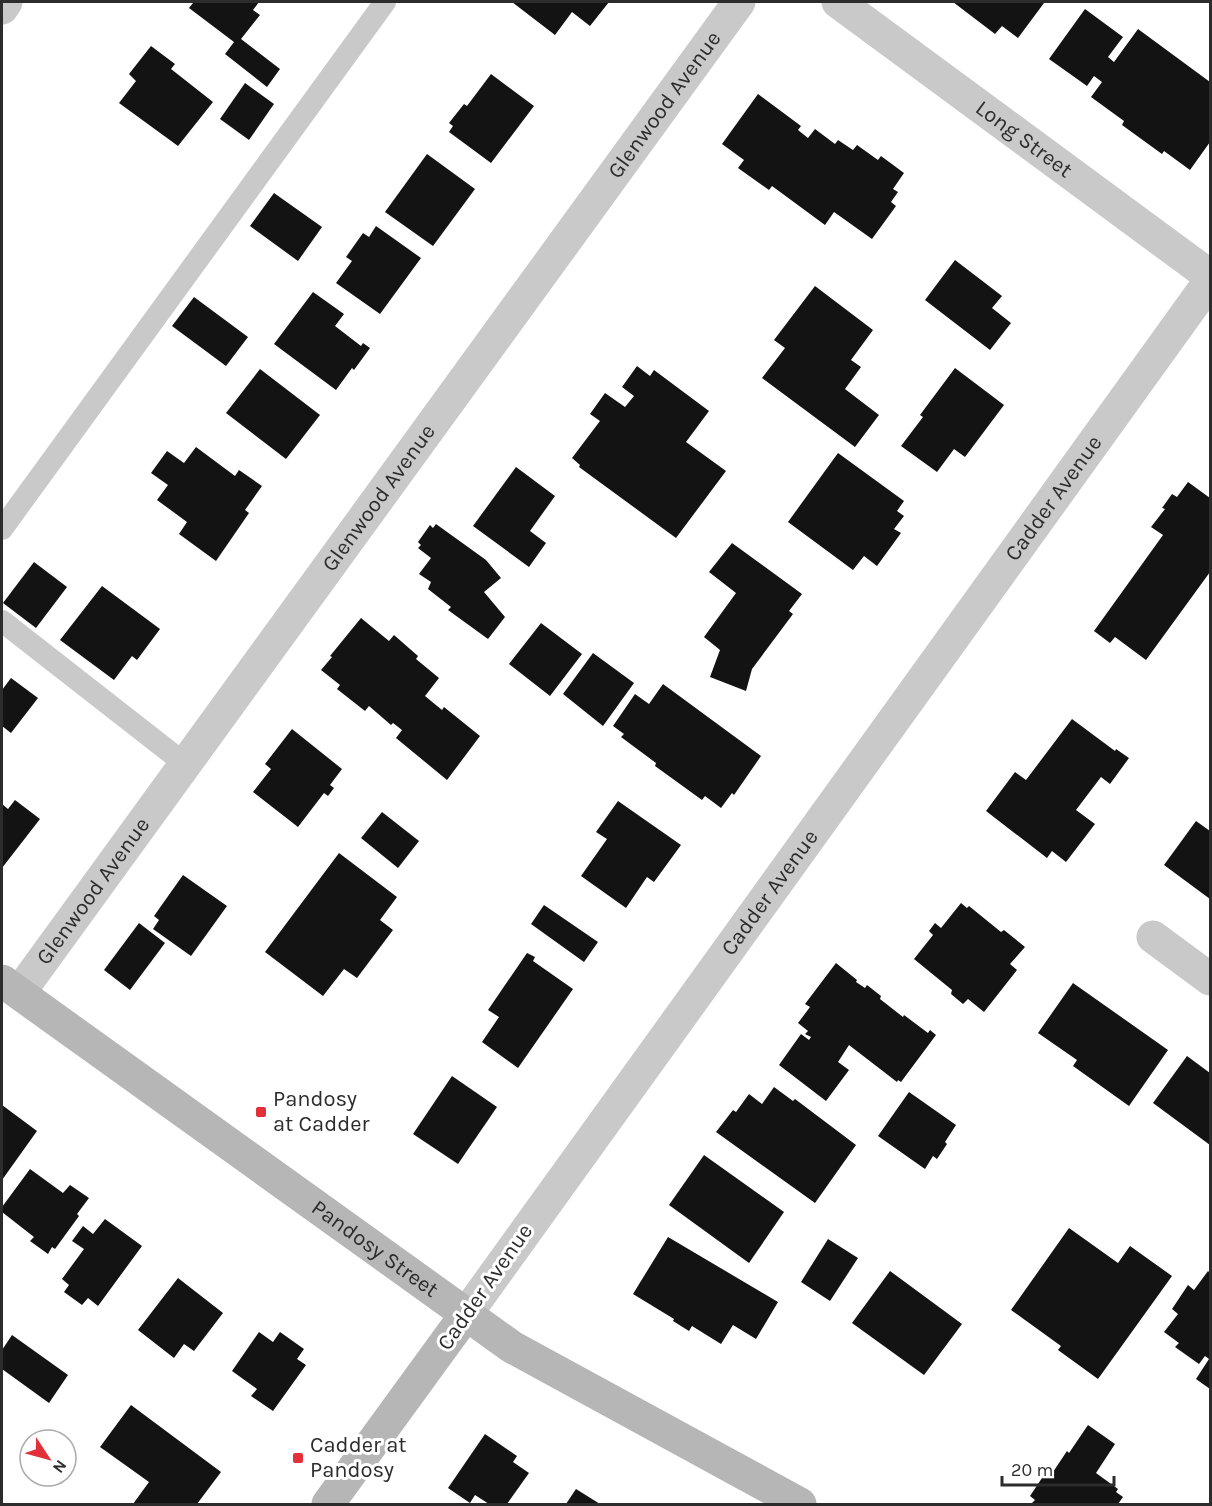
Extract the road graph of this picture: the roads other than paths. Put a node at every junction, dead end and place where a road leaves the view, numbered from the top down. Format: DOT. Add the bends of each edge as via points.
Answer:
graph roads {
  1 [pos="6,2"];
  2 [pos="385,2"];
  3 [pos="739,2"];
  4 [pos="838,2"];
  5 [pos="2,8"];
  6 [pos="1210,276"];
  7 [pos="1210,281"];
  8 [pos="2,529"];
  9 [pos="2,621"];
  10 [pos="185,764"];
  11 [pos="1153,937"];
  12 [pos="1210,979"];
  13 [pos="6,984"];
  14 [pos="467,1313"];
  15 [pos="328,1504"];
  16 [pos="800,1504"];
  1 -- 5 [label="street"];
  2 -- 8 [label="lane"];
  3 -- 10 [label="street, Glenwood Avenue"];
  4 -- 6 [label="street, Long Street"];
  7 -- 14 [label="street, Cadder Avenue"];
  9 -- 10 [label="lane"];
  10 -- 13 [label="street, Glenwood Avenue"];
  11 -- 12 [label="street"];
  13 -- 14 [label="main road, Pandosy Street"];
  14 -- 15 [label="main road, Cadder Avenue"];
  14 -- 16 [label="main road, Pandosy Street" via="512,1347"];
}
